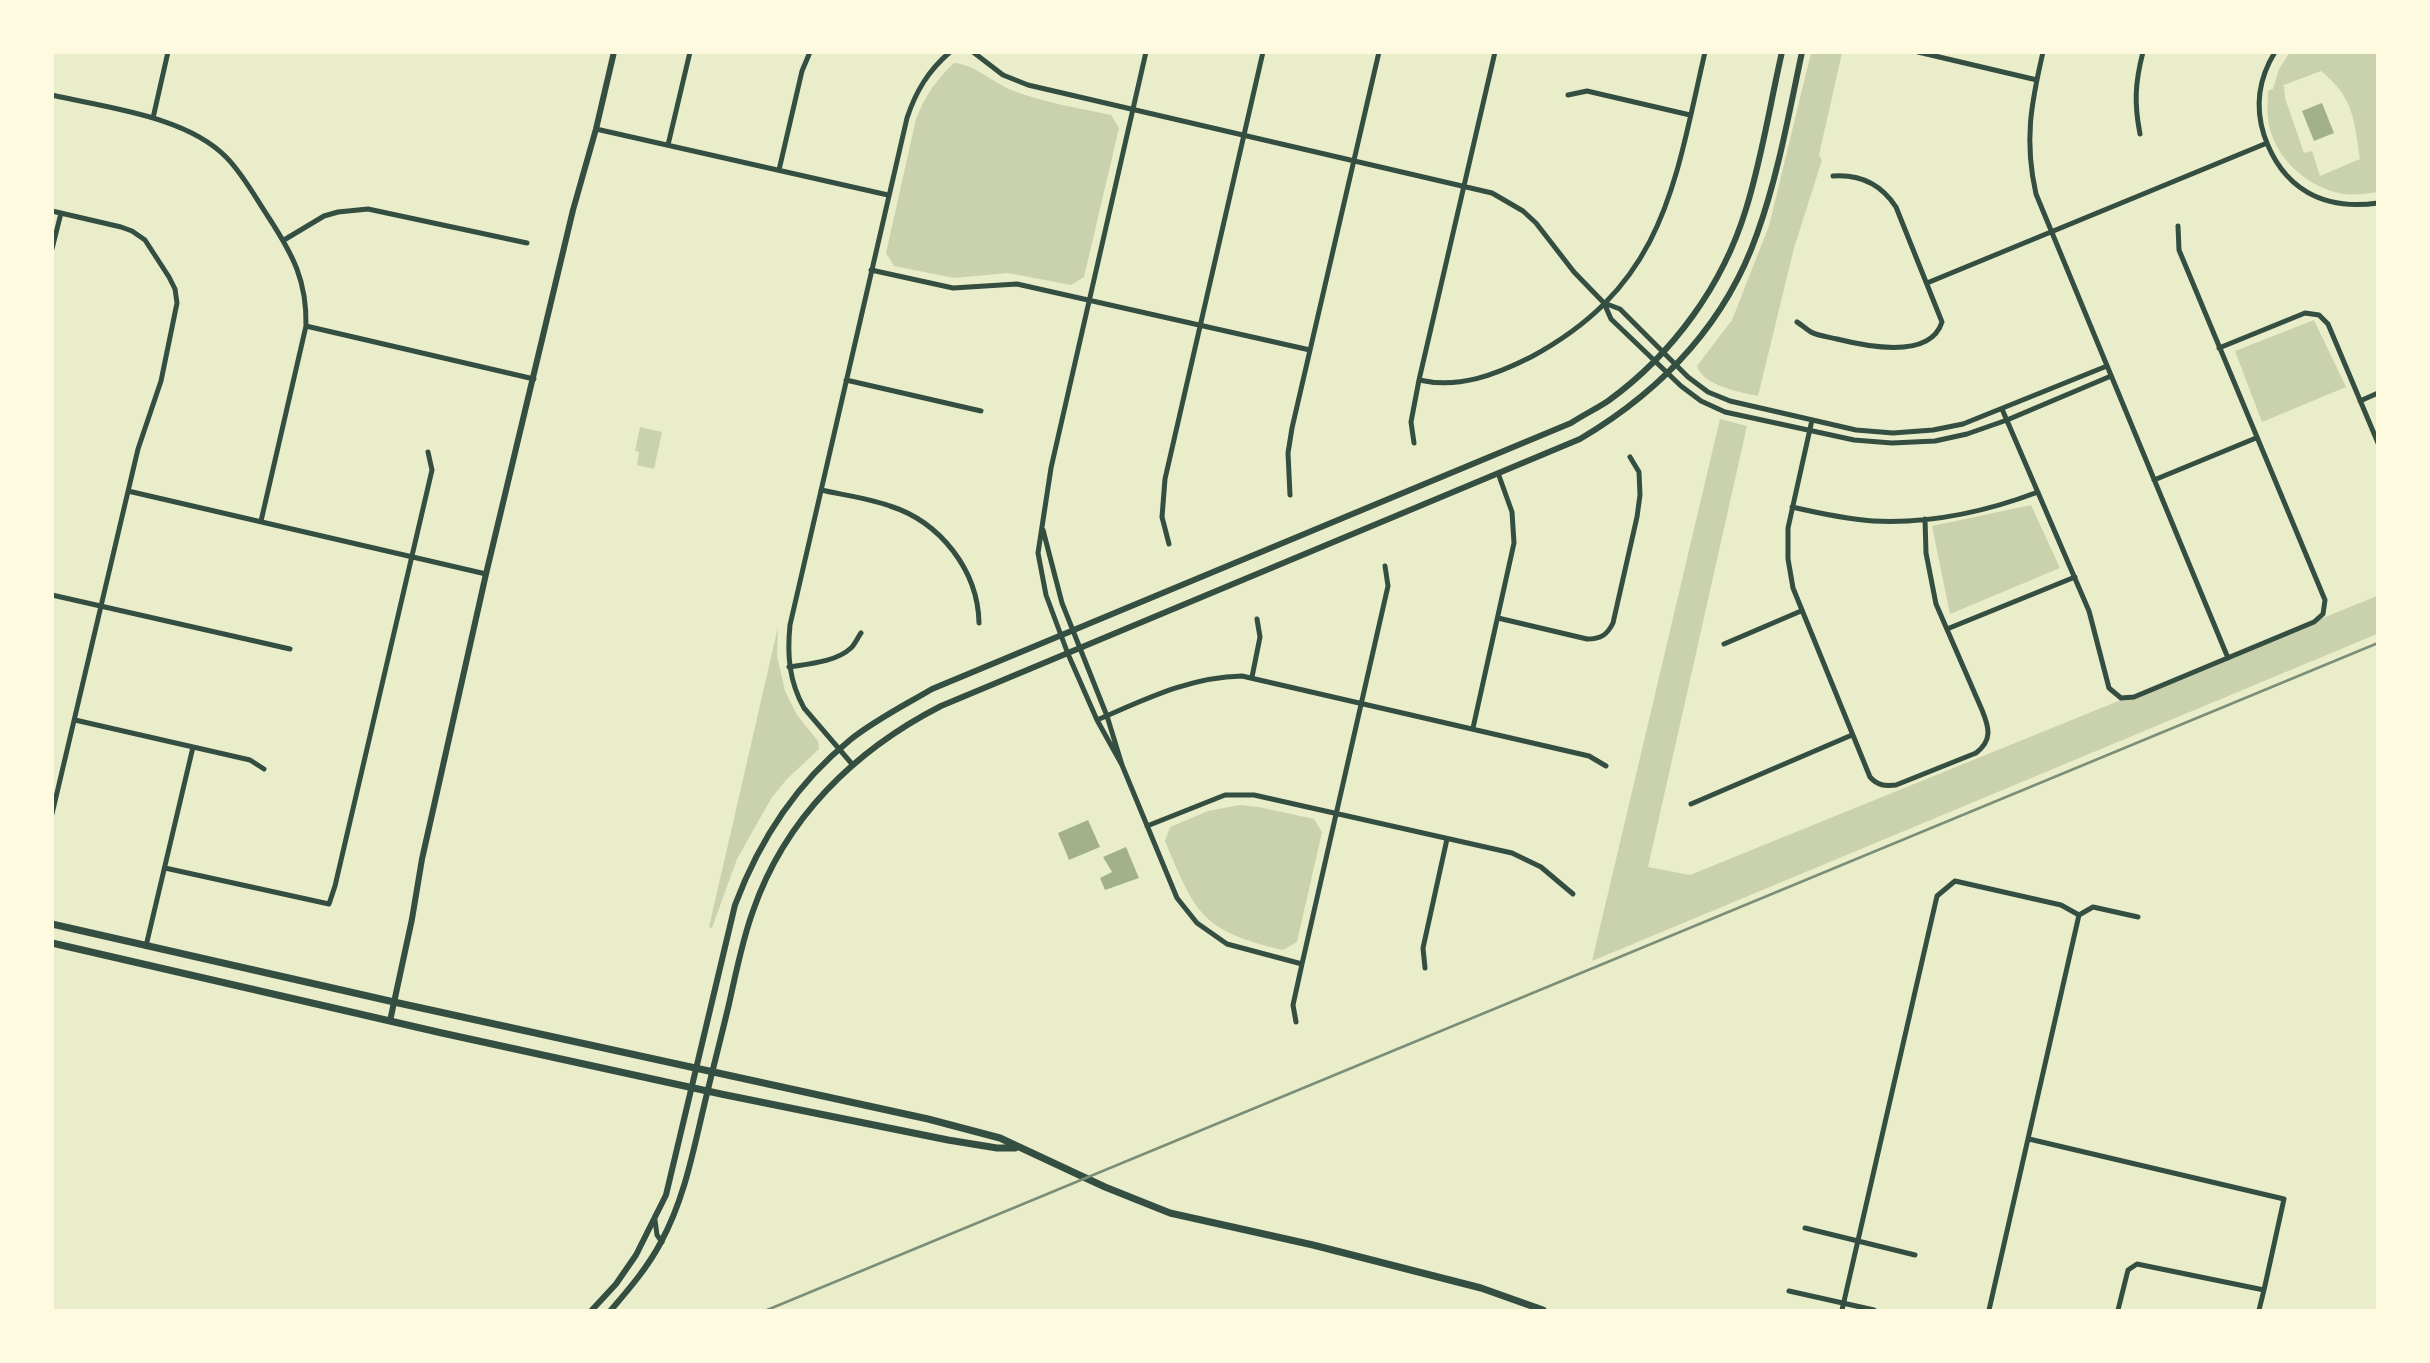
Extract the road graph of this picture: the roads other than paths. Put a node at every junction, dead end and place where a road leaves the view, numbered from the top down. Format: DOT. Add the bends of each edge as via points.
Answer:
graph roads {
  1 [pos="168,52"];
  2 [pos="614,52"];
  3 [pos="690,52"];
  4 [pos="810,52"];
  5 [pos="950,52"];
  6 [pos="973,52"];
  7 [pos="1146,52"];
  8 [pos="1263,52"];
  9 [pos="1379,52"];
  10 [pos="1495,52"];
  11 [pos="1705,52"];
  12 [pos="1782,52"];
  13 [pos="1802,52"];
  14 [pos="1918,52"];
  15 [pos="2043,52"];
  16 [pos="2143,52"];
  17 [pos="2275,52"];
  18 [pos="2037,80"];
  19 [pos="1568,94"];
  20 [pos="52,95"];
  21 [pos="1133,110"];
  22 [pos="1690,115"];
  23 [pos="153,118"];
  24 [pos="596,129"];
  25 [pos="1244,134"];
  26 [pos="2140,134"];
  27 [pos="2267,143"];
  28 [pos="668,145"];
  29 [pos="1354,160"];
  30 [pos="779,170"];
  31 [pos="1833,176"];
  32 [pos="1465,186"];
  33 [pos="888,195"];
  34 [pos="2378,203"];
  35 [pos="52,211"];
  36 [pos="61,213"];
  37 [pos="2178,226"];
  38 [pos="2052,233"];
  39 [pos="284,240"];
  40 [pos="527,243"];
  41 [pos="52,249"];
  42 [pos="871,270"];
  43 [pos="1927,282"];
  44 [pos="1089,300"];
  45 [pos="1604,303"];
  46 [pos="1797,322"];
  47 [pos="1200,325"];
  48 [pos="306,326"];
  49 [pos="2218,348"];
  50 [pos="1310,350"];
  51 [pos="1664,352"];
  52 [pos="1655,360"];
  53 [pos="1677,365"];
  54 [pos="2107,366"];
  55 [pos="1668,374"];
  56 [pos="2112,376"];
  57 [pos="534,379"];
  58 [pos="846,380"];
  59 [pos="1419,380"];
  60 [pos="2378,393"];
  61 [pos="2360,401"];
  62 [pos="2002,409"];
  63 [pos="981,411"];
  64 [pos="1812,420"];
  65 [pos="2007,420"];
  66 [pos="1810,432"];
  67 [pos="2256,438"];
  68 [pos="1414,443"];
  69 [pos="2378,443"];
  70 [pos="428,452"];
  71 [pos="1630,457"];
  72 [pos="1498,473"];
  73 [pos="2154,480"];
  74 [pos="821,490"];
  75 [pos="128,491"];
  76 [pos="2038,492"];
  77 [pos="1290,495"];
  78 [pos="1792,508"];
  79 [pos="1925,519"];
  80 [pos="261,521"];
  81 [pos="1043,527"];
  82 [pos="1169,544"];
  83 [pos="412,556"];
  84 [pos="1385,566"];
  85 [pos="486,574"];
  86 [pos="2074,577"];
  87 [pos="52,594"];
  88 [pos="102,606"];
  89 [pos="1801,611"];
  90 [pos="1498,618"];
  91 [pos="1256,619"];
  92 [pos="979,623"];
  93 [pos="1947,629"];
  94 [pos="1073,631"];
  95 [pos="861,633"];
  96 [pos="1061,636"];
  97 [pos="1724,644"];
  98 [pos="1081,648"];
  99 [pos="290,649"];
  100 [pos="1068,654"];
  101 [pos="2228,658"];
  102 [pos="789,667"];
  103 [pos="1252,677"];
  104 [pos="1362,703"];
  105 [pos="1107,716"];
  106 [pos="75,719"];
  107 [pos="1097,720"];
  108 [pos="1473,728"];
  109 [pos="1852,735"];
  110 [pos="193,747"];
  111 [pos="839,750"];
  112 [pos="852,764"];
  113 [pos="1122,765"];
  114 [pos="1606,766"];
  115 [pos="264,769"];
  116 [pos="1691,804"];
  117 [pos="1337,813"];
  118 [pos="52,814"];
  119 [pos="1147,826"];
  120 [pos="1447,839"];
  121 [pos="165,868"];
  122 [pos="1573,894"];
  123 [pos="2079,915"];
  124 [pos="2137,917"];
  125 [pos="52,924"];
  126 [pos="52,943"];
  127 [pos="146,946"];
  128 [pos="1302,964"];
  129 [pos="1425,968"];
  130 [pos="394,1002"];
  131 [pos="390,1021"];
  132 [pos="1296,1022"];
  133 [pos="696,1069"];
  134 [pos="713,1073"];
  135 [pos="693,1088"];
  136 [pos="708,1091"];
  137 [pos="928,1119"];
  138 [pos="919,1134"];
  139 [pos="2029,1139"];
  140 [pos="1016,1148"];
  141 [pos="655,1220"];
  142 [pos="1805,1228"];
  143 [pos="662,1242"];
  144 [pos="1858,1242"];
  145 [pos="1915,1255"];
  146 [pos="2264,1290"];
  147 [pos="1789,1291"];
  148 [pos="1842,1307"];
  149 [pos="592,1311"];
  150 [pos="611,1311"];
  151 [pos="1544,1311"];
  152 [pos="1874,1311"];
  153 [pos="1989,1311"];
  154 [pos="2118,1311"];
  155 [pos="2259,1311"];
  1 -- 23 [label="street"];
  2 -- 24 [label="street"];
  3 -- 28 [label="street"];
  4 -- 30 [label="street"];
  5 -- 33 [label="street" via="933,66 913,99"];
  6 -- 21 [label="street" via="1003,75 1028,85"];
  7 -- 21 [label="street"];
  8 -- 25 [label="street"];
  9 -- 29 [label="street"];
  10 -- 32 [label="street"];
  11 -- 22 [label="street"];
  12 -- 51 [label="street" via="1739,230 1707,295"];
  13 -- 53 [label="street" via="1756,237 1722,307"];
  14 -- 18 [label="street"];
  15 -- 18 [label="street"];
  16 -- 26 [label="street" via="2135,106"];
  17 -- 27 [label="street" via="2264,75 2258,106"];
  18 -- 38 [label="street" via="2028,139 2036,194"];
  19 -- 22 [label="street" via="1587,91"];
  20 -- 23 [label="street"];
  21 -- 25 [label="street"];
  21 -- 44 [label="street"];
  22 -- 45 [label="street" via="1662,218 1633,271"];
  23 -- 39 [label="street" via="191,131 226,156"];
  24 -- 28 [label="street"];
  24 -- 57 [label="street"];
  25 -- 29 [label="street"];
  25 -- 47 [label="street"];
  27 -- 34 [label="street" via="2277,166 2309,193 2340,204"];
  27 -- 38 [label="street"];
  28 -- 30 [label="street"];
  29 -- 32 [label="street"];
  29 -- 50 [label="street"];
  30 -- 33 [label="street"];
  31 -- 43 [label="street" via="1863,179 1890,198"];
  32 -- 45 [label="street" via="1492,193 1523,211"];
  32 -- 59 [label="street"];
  33 -- 42 [label="street"];
  35 -- 36 [label="street"];
  36 -- 41 [label="street"];
  36 -- 75 [label="street" via="132,231 145,240 175,289 176,316 161,381"];
  37 -- 49 [label="street" via="2179,250"];
  38 -- 43 [label="street"];
  38 -- 54 [label="street"];
  39 -- 40 [label="street" via="324,216 369,209"];
  39 -- 48 [label="street" via="300,274"];
  42 -- 44 [label="street" via="953,288 1017,284"];
  42 -- 58 [label="street"];
  43 -- 46 [label="street" via="1942,322 1940,330 1927,340 1879,348 1812,333"];
  44 -- 47 [label="street"];
  44 -- 81 [label="street" via="1048,479"];
  45 -- 51 [label="street" via="1619,309"];
  45 -- 52 [label="street" via="1611,319"];
  45 -- 59 [label="street" via="1572,333 1514,365 1466,383"];
  47 -- 50 [label="street"];
  47 -- 82 [label="street" via="1165,479 1162,517"];
  48 -- 57 [label="street"];
  48 -- 80 [label="street"];
  49 -- 61 [label="street" via="2305,313 2319,314 2328,324"];
  49 -- 67 [label="street"];
  50 -- 77 [label="street" via="1287,453"];
  51 -- 52 [label="street"];
  51 -- 53 [label="street"];
  52 -- 55 [label="street"];
  52 -- 94 [label="street" via="1608,401 1571,423"];
  53 -- 55 [label="street"];
  53 -- 64 [label="street" via="1708,392 1730,401"];
  54 -- 56 [label="street"];
  54 -- 62 [label="street"];
  55 -- 66 [label="street" via="1701,401 1725,412"];
  55 -- 72 [label="street" via="1618,416 1580,439"];
  56 -- 65 [label="street"];
  56 -- 73 [label="street"];
  57 -- 85 [label="street"];
  58 -- 63 [label="street"];
  58 -- 74 [label="street"];
  59 -- 68 [label="street" via="1410,422"];
  60 -- 61 [label="street"];
  61 -- 69 [label="street"];
  62 -- 64 [label="street" via="1964,424 1893,433"];
  62 -- 65 [label="street"];
  64 -- 66 [label="street"];
  65 -- 66 [label="street" via="1966,434 1892,443"];
  65 -- 76 [label="street"];
  66 -- 78 [label="street"];
  67 -- 73 [label="street"];
  67 -- 101 [label="street" via="2326,606 2314,622"];
  70 -- 83 [label="street" via="432,470"];
  71 -- 90 [label="street" via="1639,472 1637,517 1608,634 1587,639"];
  72 -- 90 [label="street" via="1513,512 1514,543"];
  72 -- 98 [label="street"];
  73 -- 101 [label="street"];
  74 -- 92 [label="street" via="889,505 929,526 966,571 979,602"];
  74 -- 102 [label="street" via="790,625"];
  75 -- 80 [label="street"];
  75 -- 88 [label="street"];
  76 -- 79 [label="street" via="2008,503"];
  76 -- 86 [label="street"];
  78 -- 79 [label="street" via="1871,520"];
  78 -- 89 [label="street" via="1788,559"];
  79 -- 93 [label="street" via="1936,604"];
  80 -- 83 [label="street"];
  81 -- 94 [label="street" via="1056,585"];
  81 -- 96 [label="street" via="1040,573"];
  83 -- 85 [label="street"];
  83 -- 121 [label="street" via="329,904"];
  84 -- 104 [label="street" via="1388,586"];
  85 -- 130 [label="street"];
  86 -- 93 [label="street"];
  86 -- 101 [label="street" via="2097,637 2105,680 2116,696 2134,697"];
  87 -- 88 [label="street"];
  88 -- 99 [label="street"];
  88 -- 106 [label="street"];
  89 -- 97 [label="street"];
  89 -- 109 [label="street"];
  90 -- 108 [label="street"];
  91 -- 103 [label="street" via="1260,637"];
  93 -- 109 [label="street" via="1989,728 1986,744 1976,753 1896,785 1878,785"];
  94 -- 96 [label="street"];
  94 -- 98 [label="street"];
  95 -- 102 [label="street" via="851,648 840,654"];
  96 -- 100 [label="street"];
  96 -- 111 [label="street" via="932,689"];
  98 -- 100 [label="street"];
  98 -- 105 [label="street"];
  100 -- 107 [label="street"];
  100 -- 112 [label="street" via="930,711"];
  102 -- 111 [label="street" via="804,708"];
  103 -- 104 [label="street"];
  103 -- 105 [label="street" via="1186,683"];
  104 -- 108 [label="street"];
  104 -- 117 [label="street"];
  105 -- 107 [label="street"];
  105 -- 113 [label="street"];
  106 -- 110 [label="street"];
  106 -- 118 [label="street"];
  107 -- 113 [label="street"];
  108 -- 114 [label="street" via="1589,756"];
  109 -- 116 [label="street"];
  110 -- 115 [label="street" via="250,760"];
  110 -- 121 [label="street"];
  111 -- 112 [label="street"];
  111 -- 133 [label="street" via="795,795 743,883"];
  112 -- 134 [label="street" via="810,807 770,870 752,911"];
  113 -- 119 [label="street"];
  117 -- 119 [label="street" via="1254,795 1225,795"];
  117 -- 120 [label="street"];
  117 -- 128 [label="street"];
  119 -- 128 [label="street" via="1177,898 1197,923 1227,944"];
  120 -- 122 [label="street" via="1522,857"];
  120 -- 129 [label="street" via="1423,948"];
  121 -- 127 [label="street"];
  123 -- 124 [label="street" via="2092,907"];
  123 -- 139 [label="street"];
  123 -- 144 [label="street" via="2062,905 1955,881 1937,896"];
  125 -- 127 [label="main road"];
  126 -- 131 [label="main road"];
  127 -- 130 [label="main road"];
  128 -- 132 [label="street" via="1293,1005"];
  130 -- 131 [label="street"];
  130 -- 133 [label="main road"];
  131 -- 135 [label="main road"];
  133 -- 134 [label="main road"];
  133 -- 135 [label="street"];
  134 -- 136 [label="street"];
  134 -- 137 [label="main road"];
  135 -- 136 [label="main road"];
  135 -- 141 [label="street" via="666,1195"];
  136 -- 138 [label="main road"];
  136 -- 143 [label="street" via="680,1199"];
  137 -- 138 [label="main road"];
  137 -- 140 [label="main road" via="1000,1138"];
  138 -- 140 [label="main road"];
  139 -- 146 [label="street" via="2284,1199"];
  139 -- 153 [label="street"];
  140 -- 151 [label="main road" via="1170,1213 1480,1288"];
  141 -- 143 [label="street"];
  141 -- 149 [label="street" via="616,1284"];
  142 -- 144 [label="street"];
  143 -- 150 [label="street"];
  144 -- 145 [label="street"];
  144 -- 148 [label="street"];
  146 -- 154 [label="street" via="2137,1264 2128,1270"];
  146 -- 155 [label="street"];
  147 -- 148 [label="street"];
  148 -- 152 [label="street"];
}
